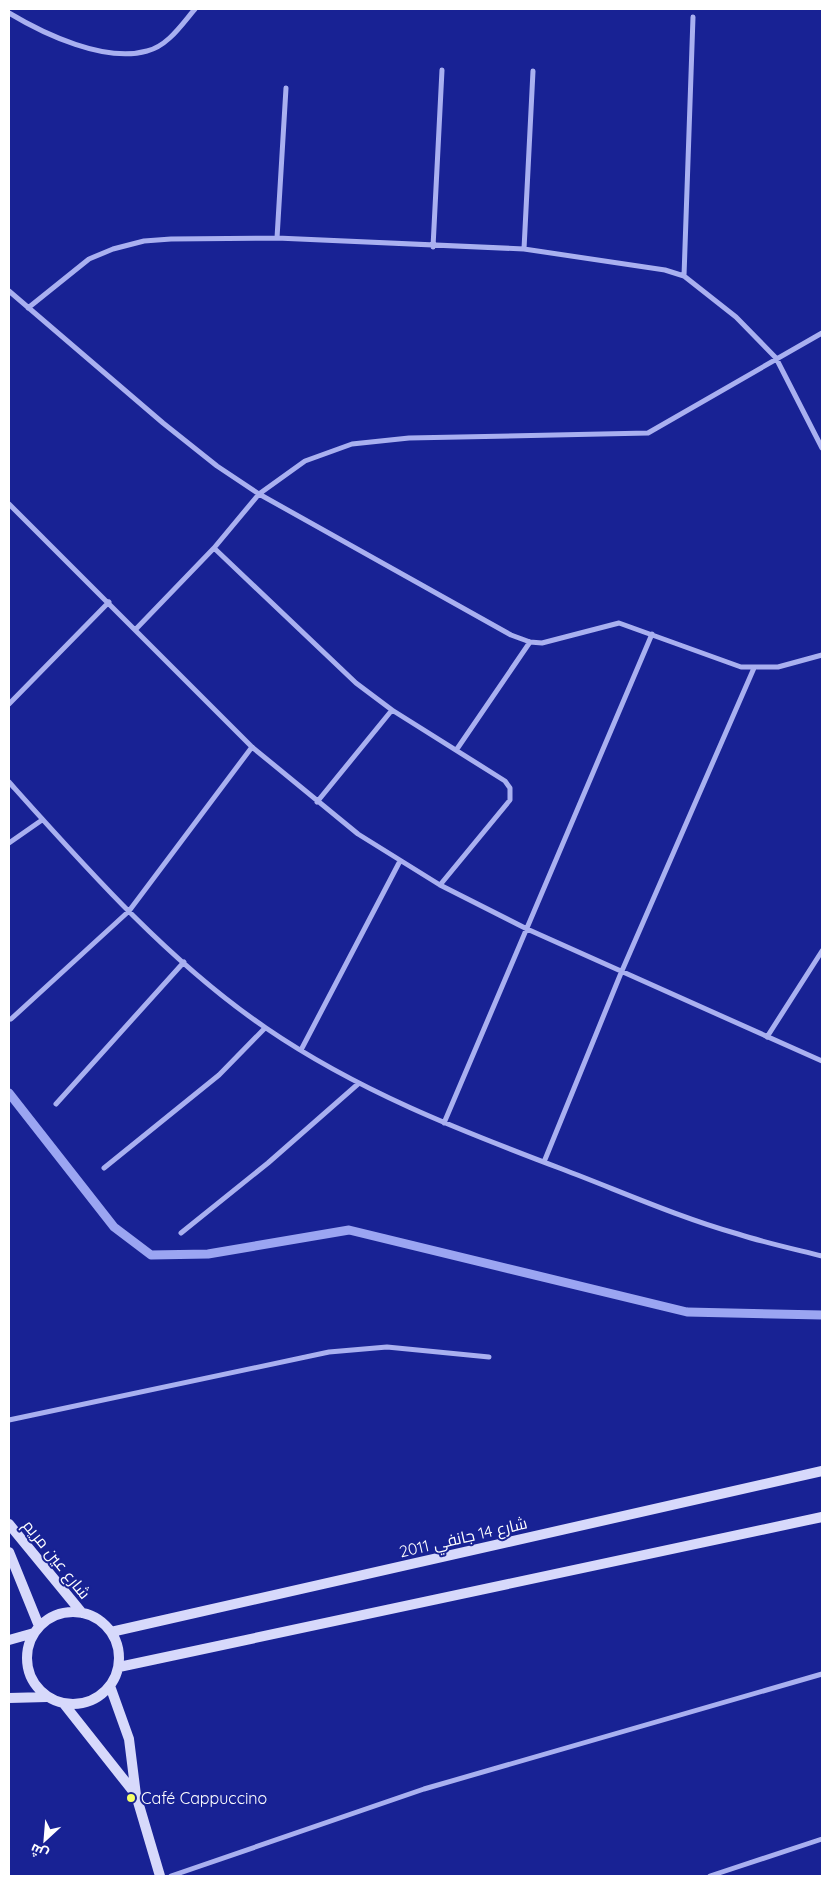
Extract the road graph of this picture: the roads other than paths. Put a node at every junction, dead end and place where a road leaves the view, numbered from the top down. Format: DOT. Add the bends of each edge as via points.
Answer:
graph roads {
  1 [pos="195,9"];
  2 [pos="9,13"];
  3 [pos="693,17"];
  4 [pos="442,70"];
  5 [pos="533,71"];
  6 [pos="286,88"];
  7 [pos="277,238"];
  8 [pos="433,246"];
  9 [pos="524,249"];
  10 [pos="684,276"];
  11 [pos="9,291"];
  12 [pos="28,308"];
  13 [pos="822,333"];
  14 [pos="776,358"];
  15 [pos="822,448"];
  16 [pos="259,494"];
  17 [pos="9,504"];
  18 [pos="214,548"];
  19 [pos="109,602"];
  20 [pos="135,630"];
  21 [pos="652,634"];
  22 [pos="530,642"];
  23 [pos="822,655"];
  24 [pos="754,668"];
  25 [pos="9,704"];
  26 [pos="392,710"];
  27 [pos="252,747"];
  28 [pos="457,749"];
  29 [pos="9,782"];
  30 [pos="317,802"];
  31 [pos="42,820"];
  32 [pos="9,843"];
  33 [pos="400,861"];
  34 [pos="440,885"];
  35 [pos="129,912"];
  36 [pos="527,929"];
  37 [pos="822,951"];
  38 [pos="184,962"];
  39 [pos="621,973"];
  40 [pos="11,1019"];
  41 [pos="266,1028"];
  42 [pos="767,1037"];
  43 [pos="301,1050"];
  44 [pos="822,1062"];
  45 [pos="358,1084"];
  46 [pos="56,1104"];
  47 [pos="444,1123"];
  48 [pos="544,1162"];
  49 [pos="104,1168"];
  50 [pos="181,1233"];
  51 [pos="822,1256"];
  52 [pos="489,1357"];
  53 [pos="9,1420"];
  54 [pos="822,1471"];
  55 [pos="822,1517"];
  56 [pos="9,1524"];
  57 [pos="9,1552"];
  58 [pos="82,1613"];
  59 [pos="36,1629"];
  60 [pos="111,1632"];
  61 [pos="9,1640"];
  62 [pos="119,1667"];
  63 [pos="822,1674"];
  64 [pos="110,1686"];
  65 [pos="47,1697"];
  66 [pos="9,1698"];
  67 [pos="64,1704"];
  68 [pos="136,1795"];
  69 [pos="822,1839"];
  70 [pos="160,1876"];
  71 [pos="170,1876"];
  72 [pos="710,1876"];
  1 -- 2 [label="street" via="172,36 148,51 117,54 55,37"];
  3 -- 10 [label="street"];
  4 -- 8 [label="street"];
  5 -- 9 [label="street"];
  6 -- 7 [label="street"];
  7 -- 8 [label="street"];
  7 -- 12 [label="street" via="171,239 144,241 114,249 89,260"];
  8 -- 9 [label="street"];
  9 -- 10 [label="street" via="665,270"];
  10 -- 14 [label="street" via="736,317"];
  11 -- 12 [label="street"];
  12 -- 16 [label="street" via="184,441"];
  13 -- 14 [label="street"];
  14 -- 15 [label="street"];
  14 -- 16 [label="street" via="648,433 409,438 352,444 304,461"];
  16 -- 18 [label="street"];
  16 -- 22 [label="street" via="511,635"];
  17 -- 19 [label="street"];
  18 -- 20 [label="street"];
  18 -- 26 [label="street" via="356,683"];
  19 -- 20 [label="street"];
  19 -- 25 [label="street"];
  20 -- 27 [label="street"];
  21 -- 22 [label="street" via="619,623 542,643"];
  21 -- 24 [label="street" via="731,665"];
  21 -- 36 [label="street"];
  22 -- 28 [label="street"];
  23 -- 24 [label="street" via="778,667"];
  24 -- 39 [label="street"];
  26 -- 28 [label="street"];
  26 -- 30 [label="street"];
  27 -- 30 [label="street"];
  27 -- 35 [label="street"];
  28 -- 34 [label="street" via="505,781 512,794"];
  29 -- 31 [label="street"];
  30 -- 33 [label="street"];
  31 -- 32 [label="street"];
  31 -- 35 [label="street"];
  33 -- 34 [label="street"];
  33 -- 43 [label="street"];
  34 -- 36 [label="street"];
  35 -- 38 [label="street"];
  35 -- 40 [label="street"];
  36 -- 39 [label="street"];
  36 -- 47 [label="street"];
  37 -- 42 [label="street"];
  38 -- 41 [label="street"];
  38 -- 46 [label="street"];
  39 -- 42 [label="street"];
  39 -- 48 [label="street"];
  41 -- 43 [label="street"];
  41 -- 49 [label="street" via="219,1075"];
  42 -- 44 [label="street"];
  43 -- 45 [label="street"];
  45 -- 47 [label="street"];
  45 -- 50 [label="street"];
  47 -- 48 [label="street"];
  48 -- 51 [label="street" via="737,1234"];
  52 -- 53 [label="street" via="387,1347 329,1352"];
  54 -- 60 [label="main road, شارع 14 جانفي 2011"];
  55 -- 62 [label="main road"];
  56 -- 58 [label="main road, شارع عين مريم"];
  57 -- 59 [label="main road, شارع عين مريم"];
  58 -- 59 [label="main road" via="66,1612 51,1617"];
  58 -- 60 [label="main road" via="93,1616"];
  59 -- 61 [label="main road"];
  59 -- 65 [label="main road" via="27,1649 27,1667 34,1684"];
  60 -- 62 [label="main road" via="118,1649"];
  62 -- 64 [label="main road"];
  63 -- 71 [label="street" via="424,1789"];
  64 -- 67 [label="main road" via="98,1698 82,1704"];
  64 -- 68 [label="main road" via="129,1739"];
  65 -- 66 [label="main road"];
  65 -- 67 [label="main road"];
  67 -- 68 [label="main road"];
  68 -- 70 [label="main road"];
  69 -- 72 [label="street"];
}
